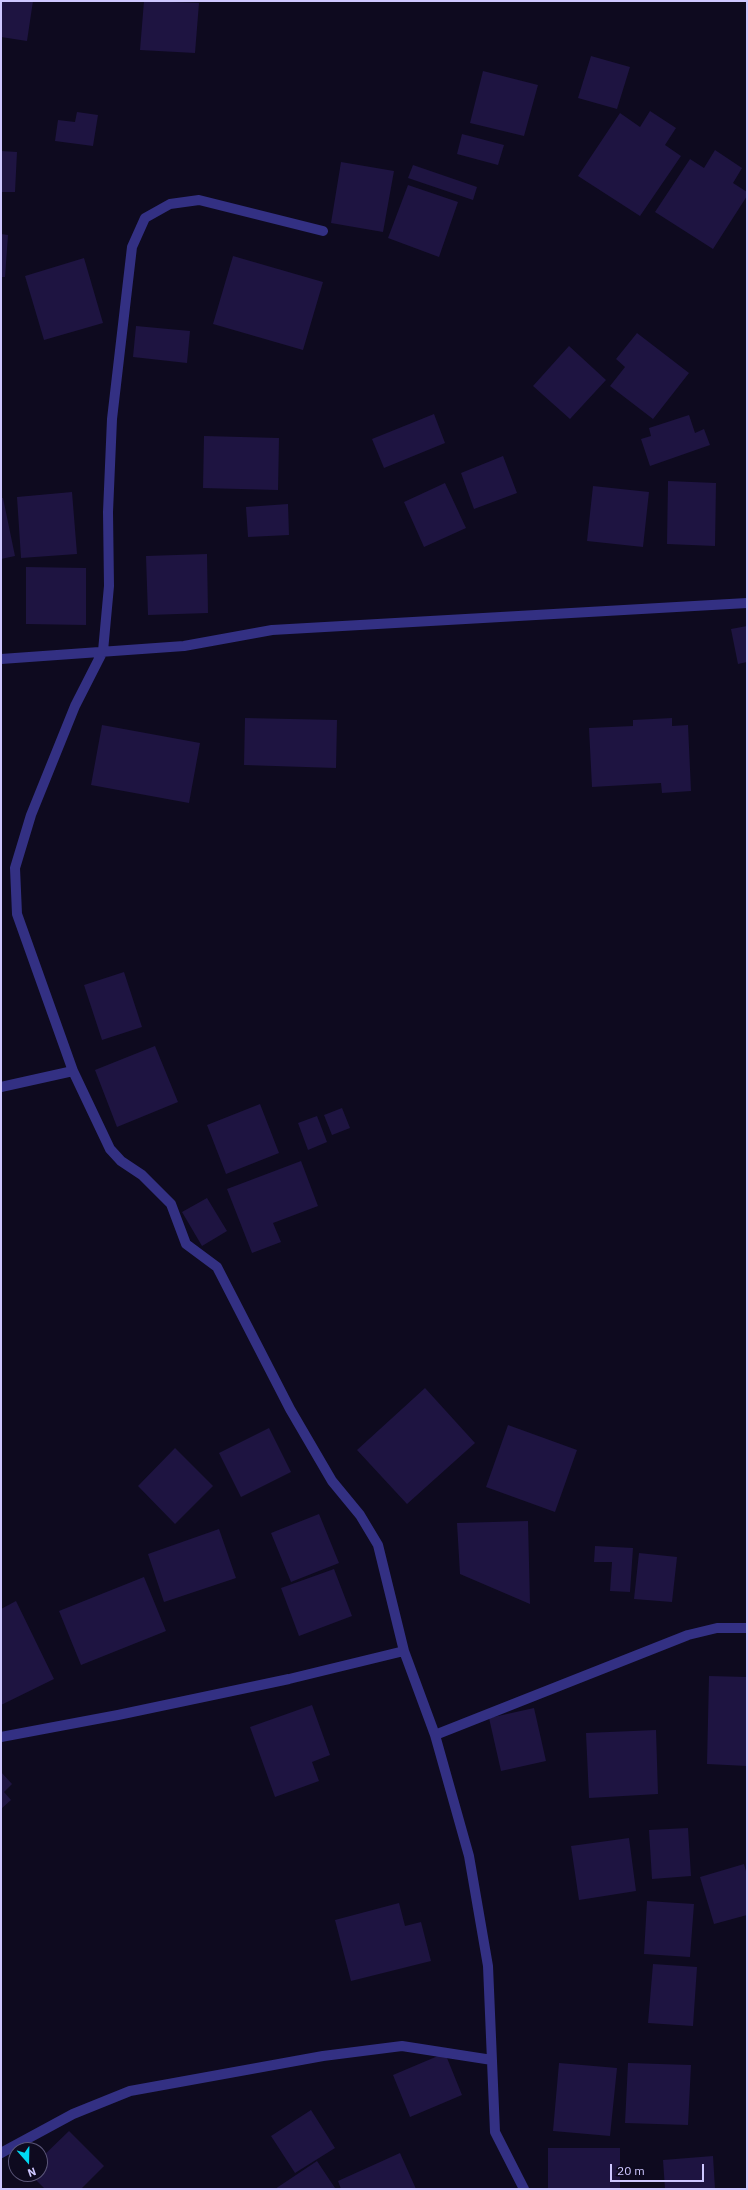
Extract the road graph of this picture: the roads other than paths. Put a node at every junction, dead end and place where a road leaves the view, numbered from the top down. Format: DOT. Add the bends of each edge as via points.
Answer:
graph roads {
  1 [pos="323,231"];
  2 [pos="747,603"];
  3 [pos="103,651"];
  4 [pos="1,659"];
  5 [pos="72,1071"];
  6 [pos="1,1087"];
  7 [pos="747,1628"];
  8 [pos="404,1651"];
  9 [pos="435,1735"];
  10 [pos="1,1737"];
  11 [pos="492,2060"];
  12 [pos="1,2153"];
  13 [pos="524,2189"];
  1 -- 3 [label="street" via="199,200 170,204 145,218 132,247 112,419 108,512 109,586"];
  2 -- 3 [label="street" via="272,630 184,646"];
  3 -- 4 [label="street"];
  3 -- 5 [label="street" via="54,755 15,868 17,914"];
  5 -- 6 [label="street"];
  5 -- 8 [label="street" via="110,1149 121,1161 142,1175 171,1204 186,1244 217,1267 290,1409 332,1481 360,1515 378,1545"];
  7 -- 9 [label="street" via="717,1628 688,1635"];
  8 -- 9 [label="street"];
  8 -- 10 [label="street" via="273,1683"];
  9 -- 11 [label="street" via="470,1864 488,1966"];
  11 -- 12 [label="street" via="402,2046 323,2056 130,2091 73,2114"];
  11 -- 13 [label="street" via="495,2132"];
}
